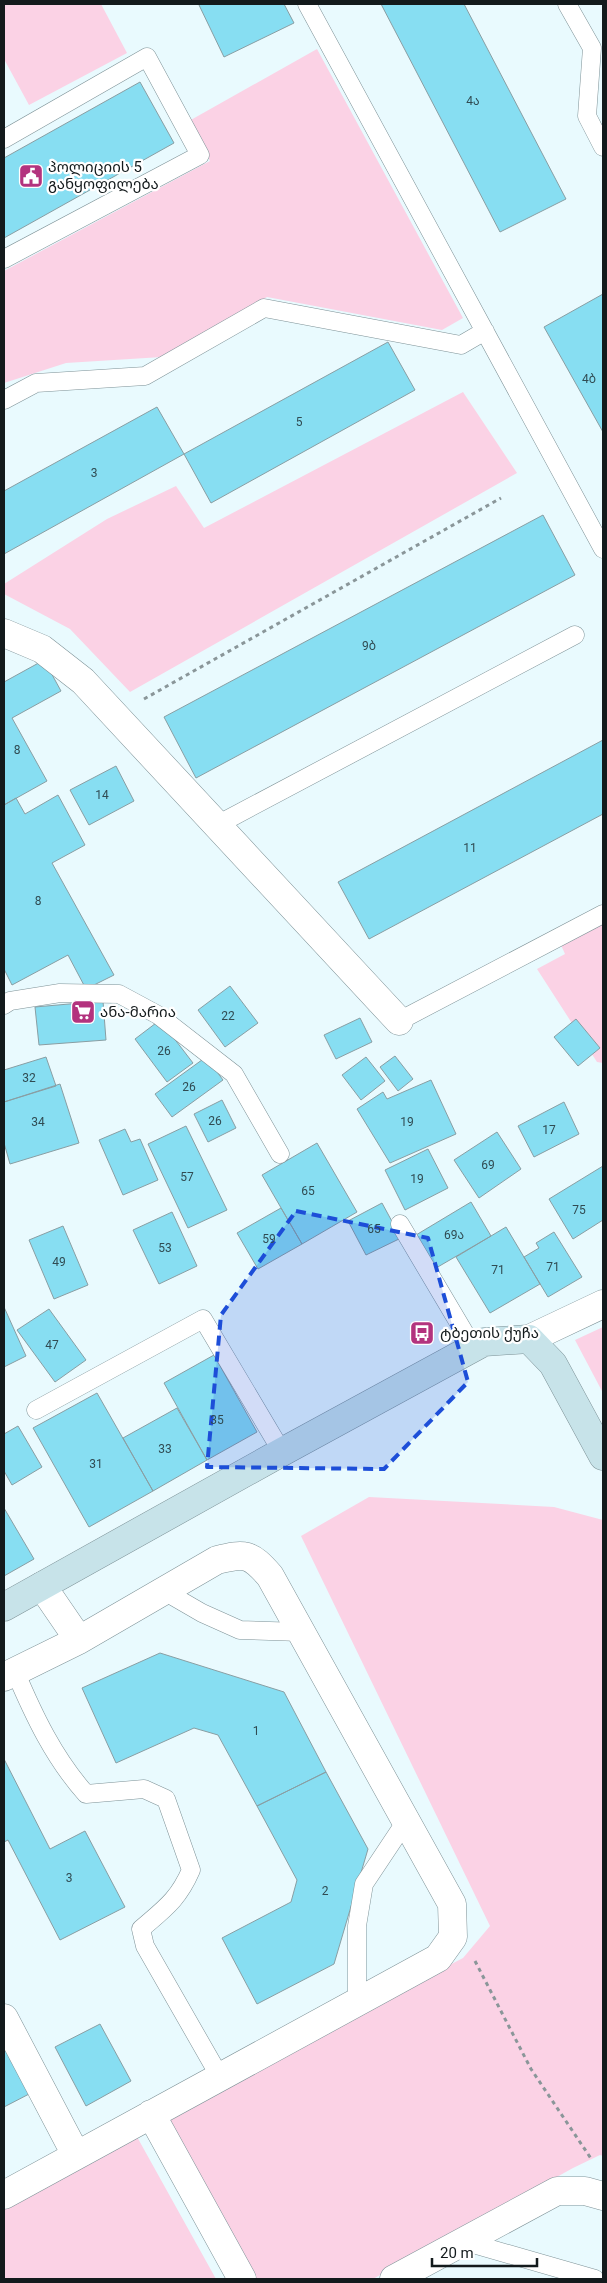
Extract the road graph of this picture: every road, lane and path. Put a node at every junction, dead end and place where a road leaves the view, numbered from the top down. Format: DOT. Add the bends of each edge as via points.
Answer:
graph roads {
  1 [pos="307,4"];
  2 [pos="566,4"];
  3 [pos="4,138"];
  4 [pos="603,147"];
  5 [pos="4,259"];
  6 [pos="485,331"];
  7 [pos="4,400"];
  8 [pos="500,498"];
  9 [pos="603,549"];
  10 [pos="4,632"];
  11 [pos="575,635"];
  12 [pos="115,715"];
  13 [pos="216,824"];
  14 [pos="603,914"];
  15 [pos="6,999"];
  16 [pos="399,1021"];
  17 [pos="280,1154"];
  18 [pos="400,1224"];
  19 [pos="603,1304"];
  20 [pos="529,1339"];
  21 [pos="473,1348"];
  22 [pos="36,1410"];
  23 [pos="282,1452"];
  24 [pos="603,1456"];
  25 [pos="42,1586"];
  26 [pos="164,1591"];
  27 [pos="4,1607"];
  28 [pos="301,1632"];
  29 [pos="79,1640"];
  30 [pos="10,1674"];
  31 [pos="406,1821"];
  32 [pos="453,1937"];
  33 [pos="357,2002"];
  34 [pos="4,2018"];
  35 [pos="220,2077"];
  36 [pos="151,2114"];
  37 [pos="76,2155"];
  38 [pos="598,2167"];
  39 [pos="4,2195"];
  40 [pos="603,2196"];
  41 [pos="463,2241"];
  42 [pos="242,2279"];
  43 [pos="394,2279"];
  44 [pos="595,2279"];
  1 -- 6 [label="lane"];
  2 -- 4 [label="lane" via="592,48 587,116"];
  3 -- 5 [label="lane" via="147,57 200,155"];
  6 -- 7 [label="lane" via="462,345 264,308 145,376 36,383"];
  6 -- 9 [label="lane"];
  8 -- 12 [label="path"];
  10 -- 12 [label="street" via="42,649 84,681"];
  11 -- 13 [label="lane"];
  12 -- 13 [label="street"];
  13 -- 16 [label="street"];
  14 -- 16 [label="lane"];
  15 -- 17 [label="lane" via="60,993 120,994 158,1015 234,1074"];
  18 -- 21 [label="lane"];
  19 -- 20 [label="street"];
  20 -- 21 [label="street" via="484,1342"];
  20 -- 24 [label="street" via="553,1364"];
  21 -- 23 [label="street"];
  22 -- 23 [label="lane" via="202,1319"];
  23 -- 25 [label="street"];
  25 -- 27 [label="street"];
  25 -- 29 [label="street"];
  26 -- 28 [label="lane" via="240,1630"];
  26 -- 28 [label="street" via="217,1560 240,1555 257,1561 270,1576"];
  26 -- 29 [label="street"];
  28 -- 31 [label="street"];
  29 -- 30 [label="street"];
  30 -- 35 [label="lane" via="68,1774 86,1794 144,1789 166,1800 190,1870 182,1890 141,1929 145,1946"];
  31 -- 32 [label="street" via="452,1904"];
  31 -- 33 [label="lane" via="364,1884 357,1926"];
  32 -- 33 [label="street" via="438,1958"];
  32 -- 38 [label="path" via="472,1956 531,2069"];
  33 -- 35 [label="street"];
  34 -- 37 [label="street"];
  35 -- 36 [label="street"];
  36 -- 37 [label="street"];
  36 -- 42 [label="street"];
  37 -- 39 [label="street"];
  40 -- 41 [label="street" via="585,2190 557,2191"];
  41 -- 43 [label="street"];
  41 -- 44 [label="lane"];
}
